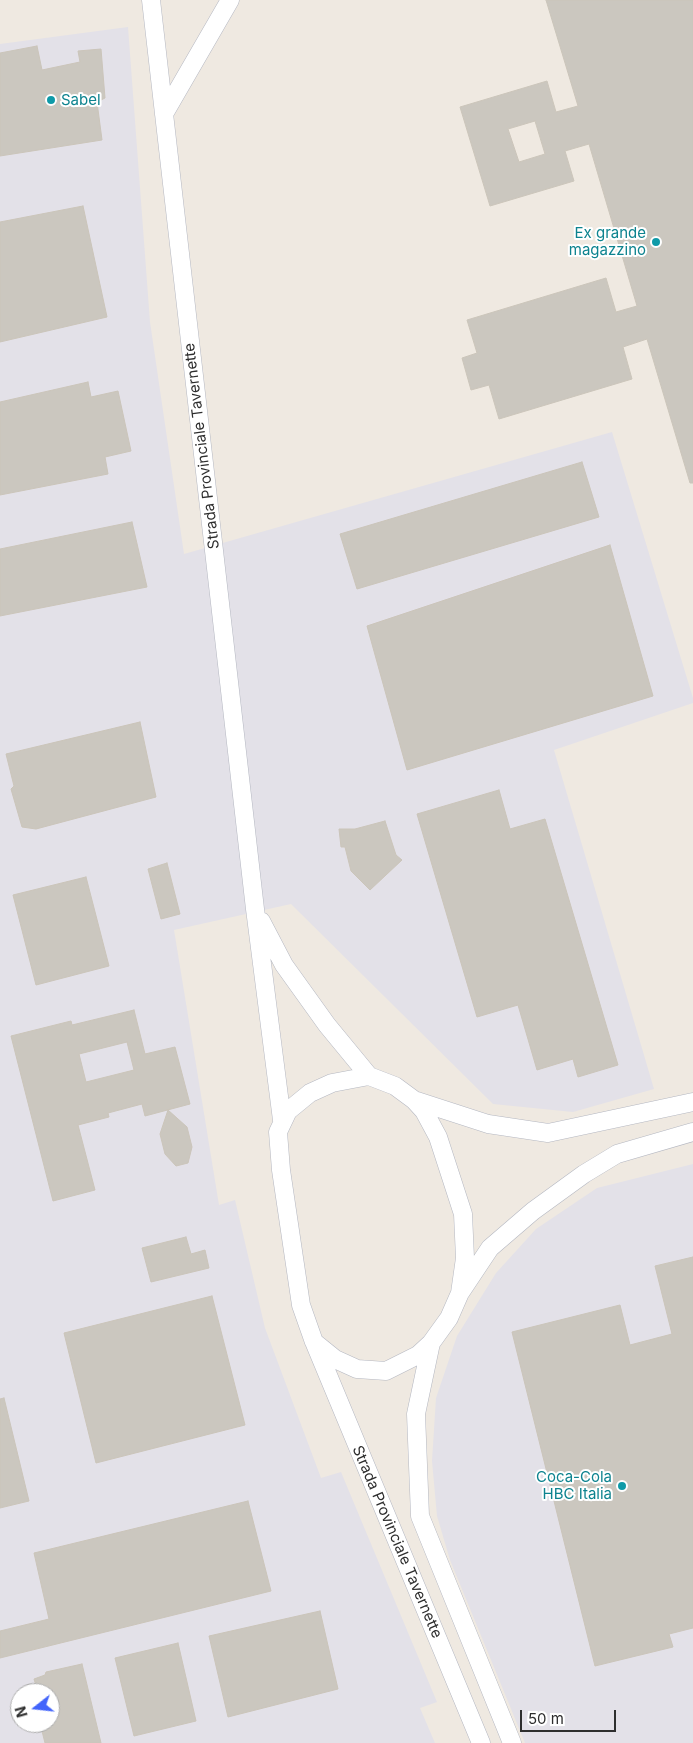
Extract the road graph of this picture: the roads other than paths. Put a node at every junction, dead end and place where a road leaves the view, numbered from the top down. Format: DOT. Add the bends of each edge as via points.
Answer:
graph roads {
  1 [pos="151,0"];
  2 [pos="230,0"];
  3 [pos="164,114"];
  4 [pos="255,910"];
  5 [pos="369,1076"];
  6 [pos="414,1100"];
  7 [pos="693,1102"];
  8 [pos="282,1120"];
  9 [pos="693,1132"];
  10 [pos="460,1293"];
  11 [pos="314,1342"];
  12 [pos="431,1343"];
  13 [pos="481,1743"];
  14 [pos="512,1743"];
  1 -- 3 [label="street, Strada Provinciale Tavernette"];
  2 -- 3 [label="street"];
  3 -- 4 [label="street, Strada Provinciale Tavernette"];
  4 -- 5 [label="street, Strada Provinciale Tavernette" via="284,965"];
  4 -- 8 [label="street, Strada Provinciale Tavernette"];
  5 -- 6 [label="street" via="396,1086"];
  5 -- 8 [label="street" via="338,1081 310,1093"];
  6 -- 7 [label="street" via="488,1124 548,1133"];
  6 -- 10 [label="street" via="438,1137 463,1214 465,1258"];
  8 -- 11 [label="street, Strada Provinciale Tavernette" via="278,1132 283,1180 302,1305"];
  9 -- 10 [label="street" via="617,1154 584,1174 490,1248"];
  10 -- 12 [label="street" via="449,1318"];
  11 -- 12 [label="street" via="335,1359 357,1369 386,1371 418,1355"];
  11 -- 13 [label="street, Strada Provinciale Tavernette"];
  12 -- 14 [label="street, Strada Provinciale Tavernette" via="416,1414 420,1516"];
}
